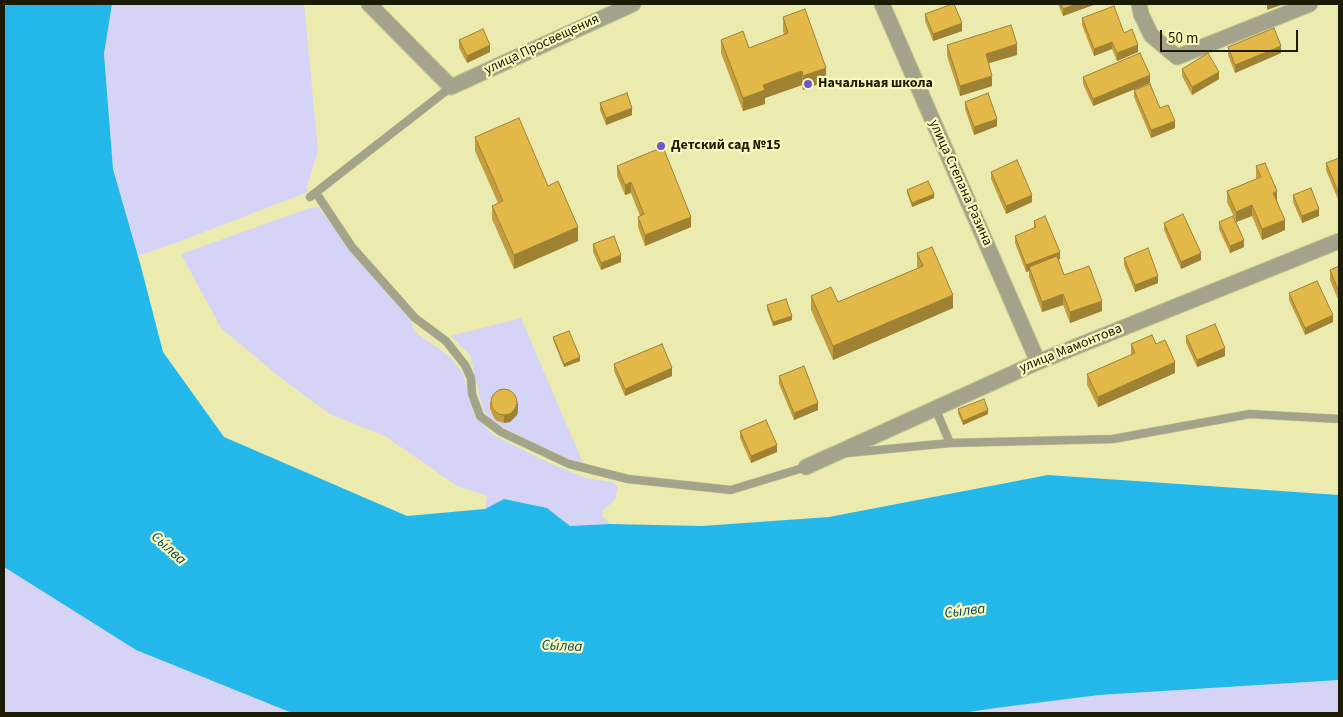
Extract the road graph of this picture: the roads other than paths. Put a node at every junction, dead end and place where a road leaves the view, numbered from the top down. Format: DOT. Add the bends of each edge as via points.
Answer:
graph roads {
  1 [pos="369,4"];
  2 [pos="633,4"];
  3 [pos="882,4"];
  4 [pos="1139,4"];
  5 [pos="1310,4"];
  6 [pos="451,87"];
  7 [pos="1339,241"];
  8 [pos="1038,362"];
  9 [pos="935,408"];
  10 [pos="1339,419"];
  11 [pos="950,443"];
  12 [pos="833,455"];
  13 [pos="806,467"];
  1 -- 6 [label="street"];
  2 -- 6 [label="street, улица Просвещения"];
  3 -- 8 [label="street, улица Степана Разина"];
  4 -- 5 [label="street" via="1151,35 1178,57"];
  6 -- 13 [label="lane" via="313,195 352,247 415,318 446,341 465,365 480,416 501,432 569,464 628,479 731,490"];
  7 -- 8 [label="street, улица Мамонтова"];
  8 -- 9 [label="street, улица Мамонтова"];
  9 -- 11 [label="lane"];
  9 -- 12 [label="street, улица Мамонтова"];
  10 -- 11 [label="lane" via="1250,414 1112,439"];
  11 -- 12 [label="lane"];
  12 -- 13 [label="street, улица Мамонтова"];
}
